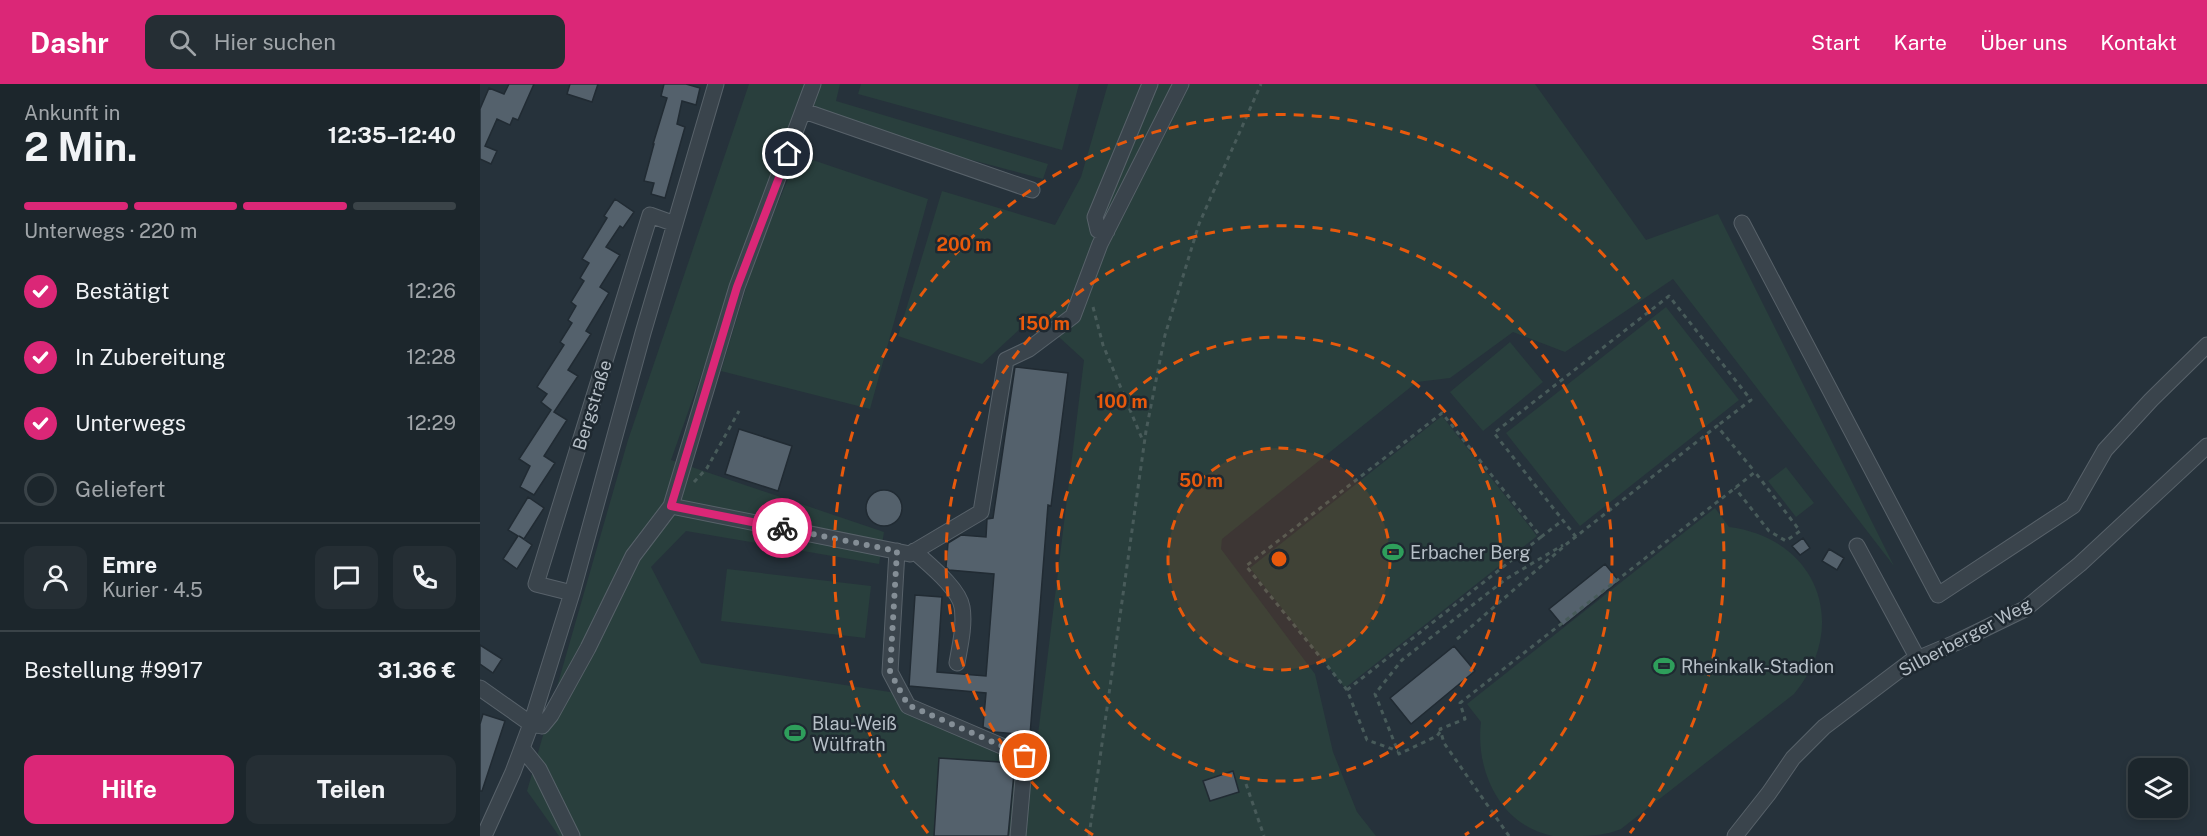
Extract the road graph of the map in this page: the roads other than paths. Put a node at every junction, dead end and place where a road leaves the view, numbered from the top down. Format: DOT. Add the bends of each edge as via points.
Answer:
graph roads {
  1 [pos="716,84"];
  2 [pos="813,84"];
  3 [pos="1150,84"];
  4 [pos="1181,84"];
  5 [pos="804,111"];
  6 [pos="1032,190"];
  7 [pos="675,224"];
  8 [pos="1742,224"];
  9 [pos="1107,231"];
  10 [pos="2207,345"];
  11 [pos="2207,446"];
  12 [pos="671,506"];
  13 [pos="1857,546"];
  14 [pos="897,551"];
  15 [pos="914,551"];
  16 [pos="572,592"];
  17 [pos="1918,659"];
  18 [pos="957,663"];
  19 [pos="480,688"];
  20 [pos="531,724"];
  21 [pos="522,748"];
  22 [pos="484,836"];
  23 [pos="572,836"];
  24 [pos="1018,836"];
  25 [pos="1735,836"];
  1 -- 7 [label="street, Bergstraße"];
  2 -- 5 [label="street"];
  3 -- 9 [label="street" via="1095,218 1098,230"];
  4 -- 9 [label="street"];
  5 -- 6 [label="street"];
  5 -- 12 [label="street" via="737,287"];
  7 -- 16 [label="street, Bergstraße"];
  7 -- 16 [label="street, Bergstraße" via="650,215 536,584"];
  8 -- 10 [label="street" via="1938,595 2073,506 2105,450"];
  9 -- 15 [label="street" via="1073,316 1029,349 1006,360 981,512"];
  11 -- 17 [label="street, Silberberger Weg" via="2080,564 2025,609"];
  12 -- 14 [label="street"];
  12 -- 20 [label="street" via="633,556 551,715 542,726"];
  13 -- 17 [label="street"];
  14 -- 15 [label="street"];
  14 -- 24 [label="street" via="890,672 908,705 1025,756"];
  15 -- 18 [label="street" via="960,600 963,616"];
  16 -- 20 [label="street, Bergstraße"];
  17 -- 25 [label="street, Silberberger Weg" via="1824,727 1793,758"];
  19 -- 20 [label="street"];
  20 -- 21 [label="street, Bergstraße"];
  21 -- 22 [label="street, Bergstraße"];
  21 -- 23 [label="street" via="540,769"];
}
